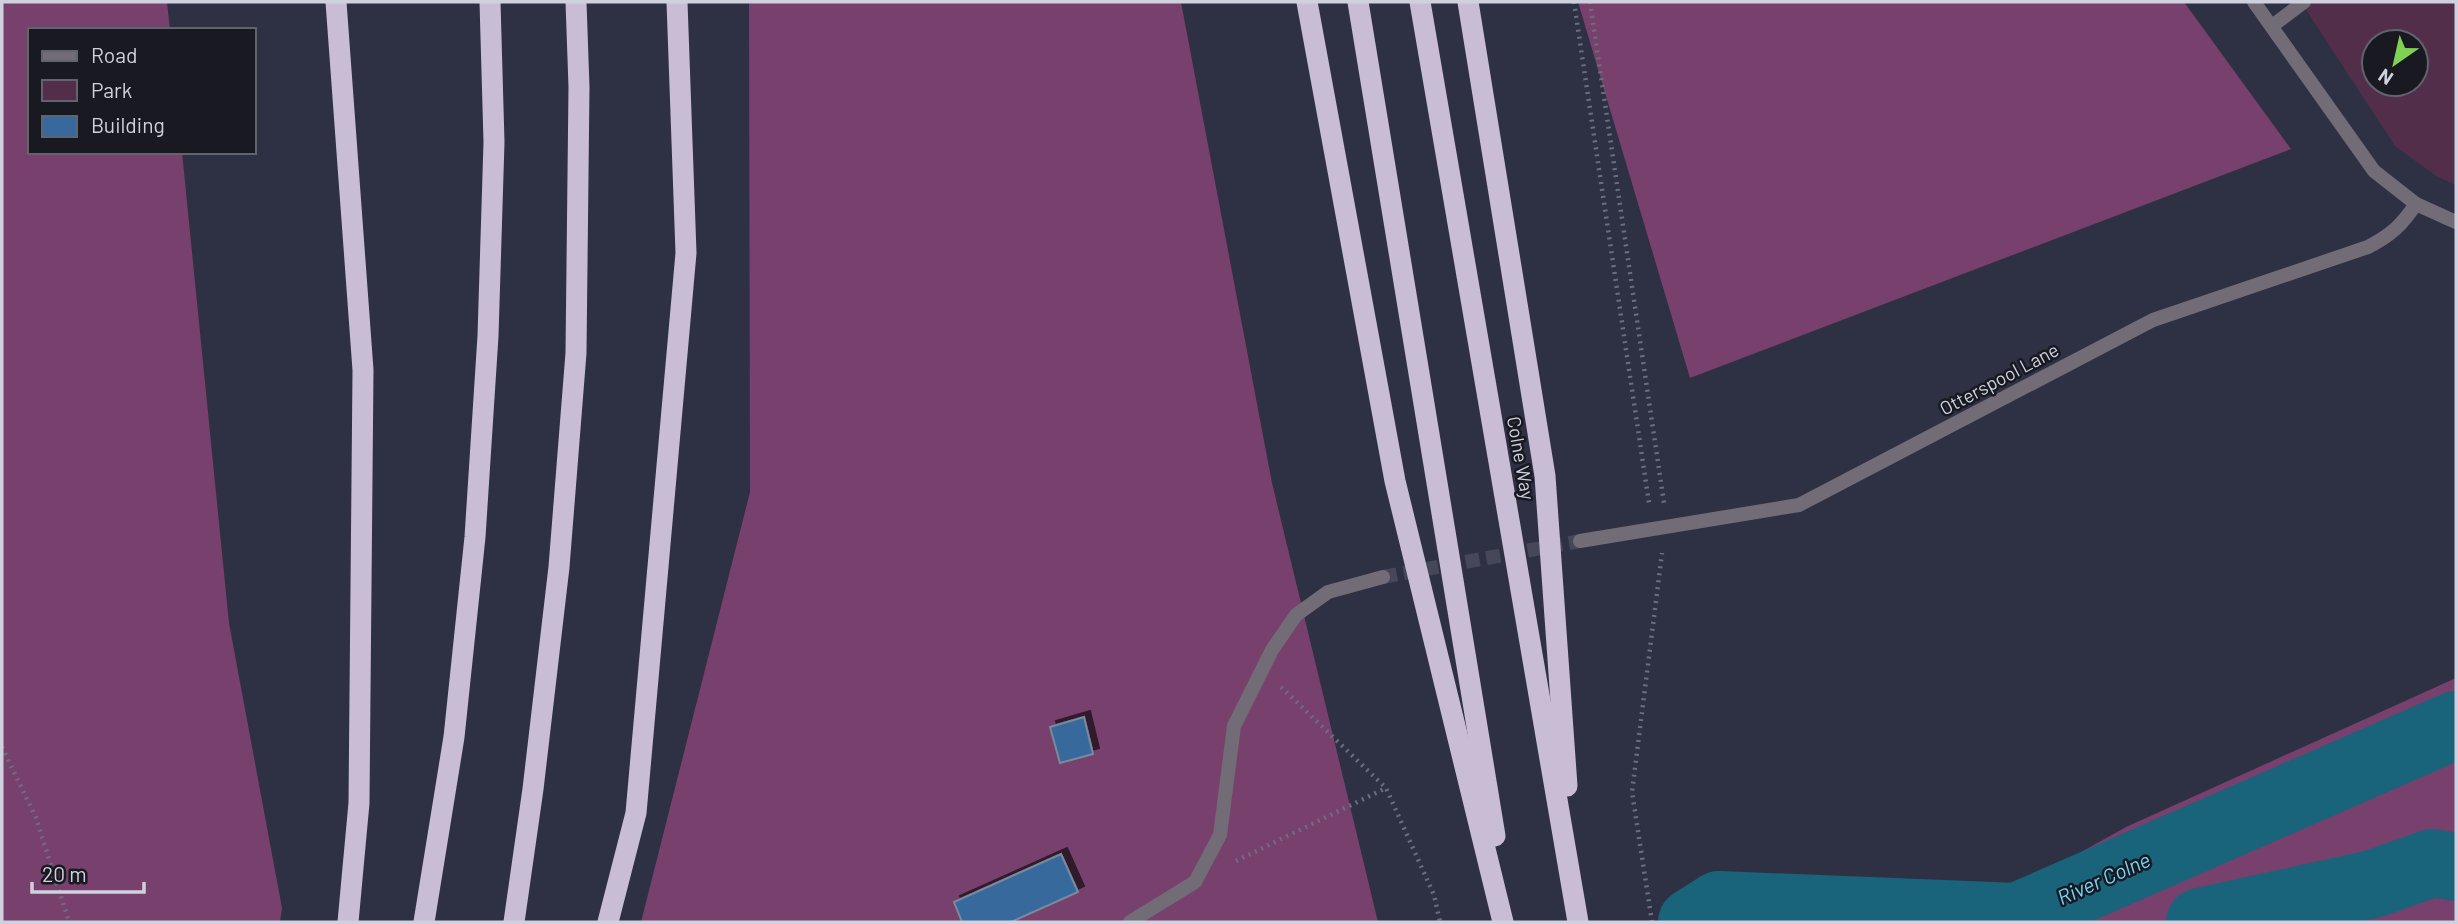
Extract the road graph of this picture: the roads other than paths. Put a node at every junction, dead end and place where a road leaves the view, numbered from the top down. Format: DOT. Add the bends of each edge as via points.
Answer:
graph roads {
  1 [pos="336,2"];
  2 [pos="490,2"];
  3 [pos="576,2"];
  4 [pos="677,2"];
  5 [pos="1307,2"];
  6 [pos="1358,2"];
  7 [pos="1420,2"];
  8 [pos="1468,2"];
  9 [pos="2254,2"];
  10 [pos="2304,2"];
  11 [pos="2272,26"];
  12 [pos="2416,204"];
  13 [pos="2456,222"];
  14 [pos="1580,541"];
  15 [pos="1383,577"];
  16 [pos="1577,914"];
  17 [pos="348,922"];
  18 [pos="424,922"];
  19 [pos="514,922"];
  20 [pos="608,922"];
  21 [pos="1130,922"];
  22 [pos="1503,922"];
  23 [pos="1509,922"];
  1 -- 17 [label="highway" via="363,370 359,803"];
  2 -- 18 [label="highway" via="493,156 488,336 475,537 454,737"];
  3 -- 19 [label="highway" via="576,353 559,566"];
  4 -- 20 [label="highway" via="686,253 636,813"];
  5 -- 22 [label="highway" via="1395,481"];
  6 -- 23 [label="highway"];
  7 -- 16 [label="highway, Colne Way"];
  8 -- 16 [label="highway" via="1545,476"];
  9 -- 11 [label="street"];
  10 -- 11 [label="street"];
  11 -- 12 [label="street" via="2374,171"];
  12 -- 13 [label="street"];
  12 -- 14 [label="street, Otterspool Lane" via="2389,236 2368,247 2153,320 1799,505"];
  15 -- 21 [label="street" via="1328,592 1296,615 1272,650 1234,726 1220,835 1195,881"];
}
